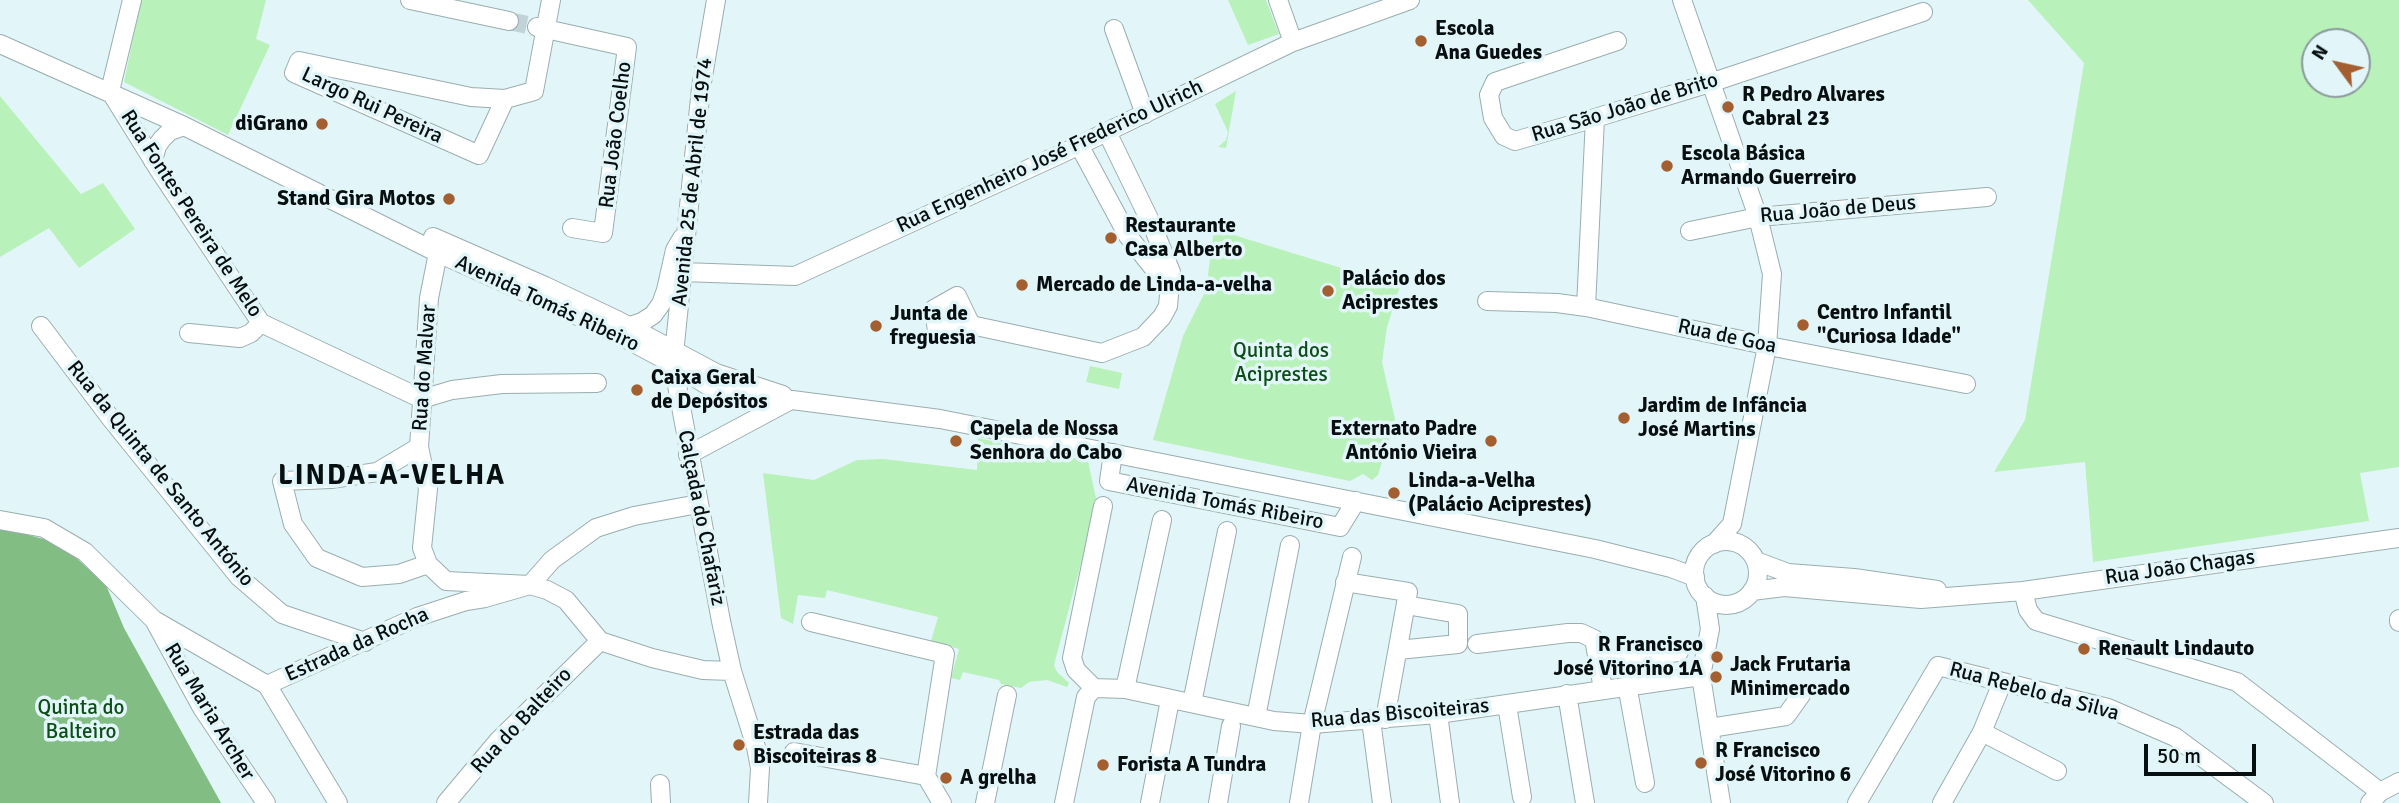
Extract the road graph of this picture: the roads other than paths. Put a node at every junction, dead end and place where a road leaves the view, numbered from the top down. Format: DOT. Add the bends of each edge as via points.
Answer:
graph roads {
  1 [pos="132,0"];
  2 [pos="410,0"];
  3 [pos="551,0"];
  4 [pos="716,0"];
  5 [pos="1278,0"];
  6 [pos="1410,0"];
  7 [pos="1682,0"];
  8 [pos="1923,12"];
  9 [pos="509,21"];
  10 [pos="541,28"];
  11 [pos="1114,29"];
  12 [pos="1617,41"];
  13 [pos="1293,42"];
  14 [pos="0,44"];
  15 [pos="1710,83"];
  16 [pos="110,91"];
  17 [pos="505,99"];
  18 [pos="1145,114"];
  19 [pos="1595,118"];
  20 [pos="184,126"];
  21 [pos="1107,132"];
  22 [pos="1079,145"];
  23 [pos="153,161"];
  24 [pos="1987,197"];
  25 [pos="1758,217"];
  26 [pos="572,228"];
  27 [pos="688,229"];
  28 [pos="1690,231"];
  29 [pos="441,248"];
  30 [pos="683,272"];
  31 [pos="1168,280"];
  32 [pos="1487,301"];
  33 [pos="1586,307"];
  34 [pos="261,323"];
  35 [pos="971,325"];
  36 [pos="41,326"];
  37 [pos="630,326"];
  38 [pos="189,333"];
  39 [pos="1767,346"];
  40 [pos="673,357"];
  41 [pos="597,383"];
  42 [pos="1966,384"];
  43 [pos="422,399"];
  44 [pos="792,400"];
  45 [pos="419,447"];
  46 [pos="1113,453"];
  47 [pos="688,455"];
  48 [pos="1356,501"];
  49 [pos="698,504"];
  50 [pos="1103,506"];
  51 [pos="0,520"];
  52 [pos="1162,520"];
  53 [pos="1732,524"];
  54 [pos="1227,531"];
  55 [pos="2399,538"];
  56 [pos="1714,544"];
  57 [pos="1290,545"];
  58 [pos="1744,546"];
  59 [pos="1595,550"];
  60 [pos="1352,557"];
  61 [pos="1698,557"];
  62 [pos="1756,561"];
  63 [pos="428,564"];
  64 [pos="1695,577"];
  65 [pos="1345,582"];
  66 [pos="530,585"];
  67 [pos="2023,591"];
  68 [pos="1752,592"];
  69 [pos="1962,594"];
  70 [pos="1705,596"];
  71 [pos="1407,598"];
  72 [pos="1724,605"];
  73 [pos="154,620"];
  74 [pos="811,622"];
  75 [pos="1710,629"];
  76 [pos="600,641"];
  77 [pos="365,642"];
  78 [pos="1477,644"];
  79 [pos="1398,650"];
  80 [pos="1679,652"];
  81 [pos="1599,661"];
  82 [pos="732,671"];
  83 [pos="1702,676"];
  84 [pos="2002,683"];
  85 [pos="267,685"];
  86 [pos="1627,685"];
  87 [pos="1094,688"];
  88 [pos="1125,689"];
  89 [pos="1603,689"];
  90 [pos="1567,694"];
  91 [pos="1007,695"];
  92 [pos="1801,695"];
  93 [pos="1170,700"];
  94 [pos="1192,703"];
  95 [pos="1507,705"];
  96 [pos="1438,714"];
  97 [pos="1256,717"];
  98 [pos="1378,720"];
  99 [pos="1312,724"];
  100 [pos="1231,726"];
  101 [pos="1710,728"];
  102 [pos="1982,732"];
  103 [pos="794,752"];
  104 [pos="2057,771"];
  105 [pos="926,776"];
  106 [pos="2399,782"];
  107 [pos="1645,783"];
  108 [pos="660,784"];
  109 [pos="1522,797"];
  110 [pos="2375,797"];
  111 [pos="266,803"];
  112 [pos="338,803"];
  113 [pos="446,803"];
  114 [pos="661,803"];
  115 [pos="758,803"];
  116 [pos="942,803"];
  117 [pos="985,803"];
  118 [pos="1063,803"];
  119 [pos="1150,803"];
  120 [pos="1218,803"];
  121 [pos="1299,803"];
  122 [pos="1382,803"];
  123 [pos="1450,803"];
  124 [pos="1585,803"];
  125 [pos="1721,803"];
  126 [pos="1857,803"];
  127 [pos="1942,803"];
  128 [pos="2264,803"];
  1 -- 16 [label="street"];
  2 -- 9 [label="street"];
  3 -- 10 [label="street"];
  4 -- 27 [label="street, Avenida 25 de Abril de 1974" via="701,88"];
  5 -- 13 [label="street"];
  6 -- 13 [label="street, Rua Engenheiro José Frederico Ulrich"];
  7 -- 15 [label="street"];
  8 -- 15 [label="street, Rua São João de Brito"];
  10 -- 17 [label="street" via="534,91"];
  10 -- 26 [label="street, Rua João Coelho" via="627,47 603,233"];
  11 -- 18 [label="street"];
  12 -- 19 [label="street, Rua São João de Brito" via="1495,82 1489,96 1493,118 1504,136 1515,141"];
  13 -- 18 [label="street, Rua Engenheiro José Frederico Ulrich"];
  14 -- 16 [label="street, Avenida Tomás Ribeiro"];
  15 -- 19 [label="street, Rua São João de Brito"];
  15 -- 25 [label="street"];
  16 -- 20 [label="street, Avenida Tomás Ribeiro"];
  16 -- 23 [label="street, Rua Fontes Pereira de Melo"];
  17 -- 17 [label="street, Largo Rui Pereira" via="471,97 299,61 294,73 479,155"];
  18 -- 21 [label="street, Rua Engenheiro José Frederico Ulrich"];
  19 -- 33 [label="street"];
  20 -- 23 [label="street" via="170,131 157,146"];
  20 -- 29 [label="street, Avenida Tomás Ribeiro"];
  21 -- 22 [label="street, Rua Engenheiro José Frederico Ulrich"];
  21 -- 31 [label="street" via="1153,227 1171,272"];
  22 -- 30 [label="street, Rua Engenheiro José Frederico Ulrich" via="795,276"];
  22 -- 31 [label="street" via="1128,236"];
  23 -- 34 [label="street, Rua Fontes Pereira de Melo"];
  24 -- 25 [label="street, Rua João de Deus"];
  25 -- 28 [label="street, Rua João de Deus"];
  25 -- 39 [label="street" via="1772,274"];
  27 -- 30 [label="street, Avenida 25 de Abril de 1974"];
  27 -- 37 [label="street" via="674,250 661,304 642,323"];
  29 -- 37 [label="street, Avenida Tomás Ribeiro" via="545,286"];
  29 -- 40 [label="street, Avenida Tomás Ribeiro"];
  29 -- 43 [label="street, Rua do Malvar" via="429,298"];
  30 -- 40 [label="street, Avenida 25 de Abril de 1974"];
  31 -- 35 [label="street" via="1168,306 1162,317 1143,337 1102,353"];
  32 -- 33 [label="street, Rua de Goa"];
  33 -- 39 [label="street, Rua de Goa"];
  34 -- 38 [label="street" via="240,338"];
  34 -- 43 [label="street, Rua Fontes Pereira de Melo"];
  36 -- 77 [label="street, Rua da Quinta de Santo António" via="239,578 282,614"];
  37 -- 40 [label="street, Avenida Tomás Ribeiro"];
  39 -- 42 [label="street, Rua de Goa"];
  39 -- 53 [label="street"];
  40 -- 44 [label="street, Avenida Tomás Ribeiro"];
  40 -- 47 [label="street, Calçada do Chafariz"];
  41 -- 43 [label="street" via="502,384"];
  43 -- 45 [label="street, Rua do Malvar"];
  44 -- 46 [label="street, Avenida Tomás Ribeiro" via="940,419"];
  44 -- 47 [label="street"];
  45 -- 63 [label="street, Rua do Malvar" via="428,489 422,548"];
  45 -- 63 [label="street" via="377,472 282,481 293,524 317,558 362,577 399,574"];
  46 -- 48 [label="street, Avenida Tomás Ribeiro"];
  46 -- 48 [label="street, Avenida Tomás Ribeiro" via="1109,481 1340,527"];
  47 -- 49 [label="street, Calçada do Chafariz"];
  48 -- 59 [label="street, Avenida Tomás Ribeiro"];
  49 -- 66 [label="street" via="596,528 552,560"];
  49 -- 82 [label="street, Calçada do Chafariz"];
  50 -- 87 [label="street" via="1072,658 1076,670"];
  51 -- 73 [label="street, Estrada da Rocha" via="44,528 85,552"];
  52 -- 88 [label="street"];
  53 -- 56 [label="street"];
  53 -- 58 [label="street"];
  54 -- 94 [label="street"];
  55 -- 67 [label="street, Rua João Chagas"];
  56 -- 58 [label="street" via="1724,541"];
  56 -- 61 [label="street"];
  57 -- 97 [label="street"];
  58 -- 62 [label="street"];
  59 -- 61 [label="street, Avenida Tomás Ribeiro"];
  59 -- 64 [label="street, Avenida Tomás Ribeiro"];
  60 -- 65 [label="street"];
  61 -- 64 [label="street"];
  62 -- 68 [label="street" via="1757,582"];
  62 -- 69 [label="street, Rua João Chagas" via="1787,573"];
  63 -- 66 [label="street" via="446,581"];
  64 -- 70 [label="street"];
  65 -- 71 [label="street"];
  65 -- 99 [label="street"];
  66 -- 76 [label="street" via="566,600"];
  66 -- 77 [label="street, Estrada da Rocha" via="429,613"];
  67 -- 69 [label="street, Rua João Chagas"];
  67 -- 110 [label="street" via="2036,621 2237,682"];
  68 -- 69 [label="street, Rua João Chagas" via="1784,587 1921,599"];
  68 -- 72 [label="street"];
  70 -- 72 [label="street"];
  70 -- 75 [label="street"];
  71 -- 79 [label="street"];
  71 -- 79 [label="street" via="1458,614 1458,644"];
  72 -- 75 [label="street"];
  73 -- 85 [label="street, Estrada da Rocha"];
  73 -- 111 [label="street, Rua Maria Archer" via="202,708"];
  74 -- 105 [label="street" via="945,654"];
  75 -- 83 [label="street"];
  76 -- 82 [label="street" via="703,670"];
  76 -- 113 [label="street, Rua do Balteiro" via="498,741"];
  77 -- 85 [label="street, Estrada da Rocha"];
  78 -- 81 [label="street" via="1581,634 1594,639"];
  79 -- 98 [label="street"];
  80 -- 81 [label="street"];
  81 -- 89 [label="street"];
  82 -- 115 [label="street, Calçada do Chafariz" via="757,747"];
  83 -- 86 [label="street, Rua das Biscoiteiras"];
  83 -- 101 [label="street"];
  84 -- 102 [label="street"];
  84 -- 126 [label="street, Rua Rebelo da Silva" via="1938,666"];
  84 -- 128 [label="street, Rua Rebelo da Silva" via="2108,708 2175,737"];
  85 -- 112 [label="street"];
  86 -- 89 [label="street, Rua das Biscoiteiras"];
  86 -- 107 [label="street"];
  87 -- 88 [label="street, Rua das Biscoiteiras"];
  87 -- 118 [label="street" via="1086,697"];
  88 -- 93 [label="street, Rua das Biscoiteiras"];
  89 -- 90 [label="street, Rua das Biscoiteiras"];
  90 -- 95 [label="street, Rua das Biscoiteiras"];
  90 -- 124 [label="street"];
  91 -- 117 [label="street"];
  92 -- 101 [label="street" via="1786,716"];
  93 -- 94 [label="street, Rua das Biscoiteiras"];
  93 -- 119 [label="street"];
  94 -- 97 [label="street, Rua das Biscoiteiras"];
  95 -- 96 [label="street, Rua das Biscoiteiras"];
  95 -- 109 [label="street"];
  96 -- 98 [label="street, Rua das Biscoiteiras"];
  96 -- 123 [label="street"];
  97 -- 99 [label="street, Rua das Biscoiteiras"];
  98 -- 99 [label="street, Rua das Biscoiteiras"];
  98 -- 122 [label="street"];
  99 -- 121 [label="street"];
  100 -- 120 [label="street"];
  101 -- 125 [label="street"];
  102 -- 104 [label="street"];
  102 -- 127 [label="street"];
  103 -- 105 [label="street"];
  105 -- 116 [label="street"];
  106 -- 110 [label="street"];
  108 -- 114 [label="street"];
}
